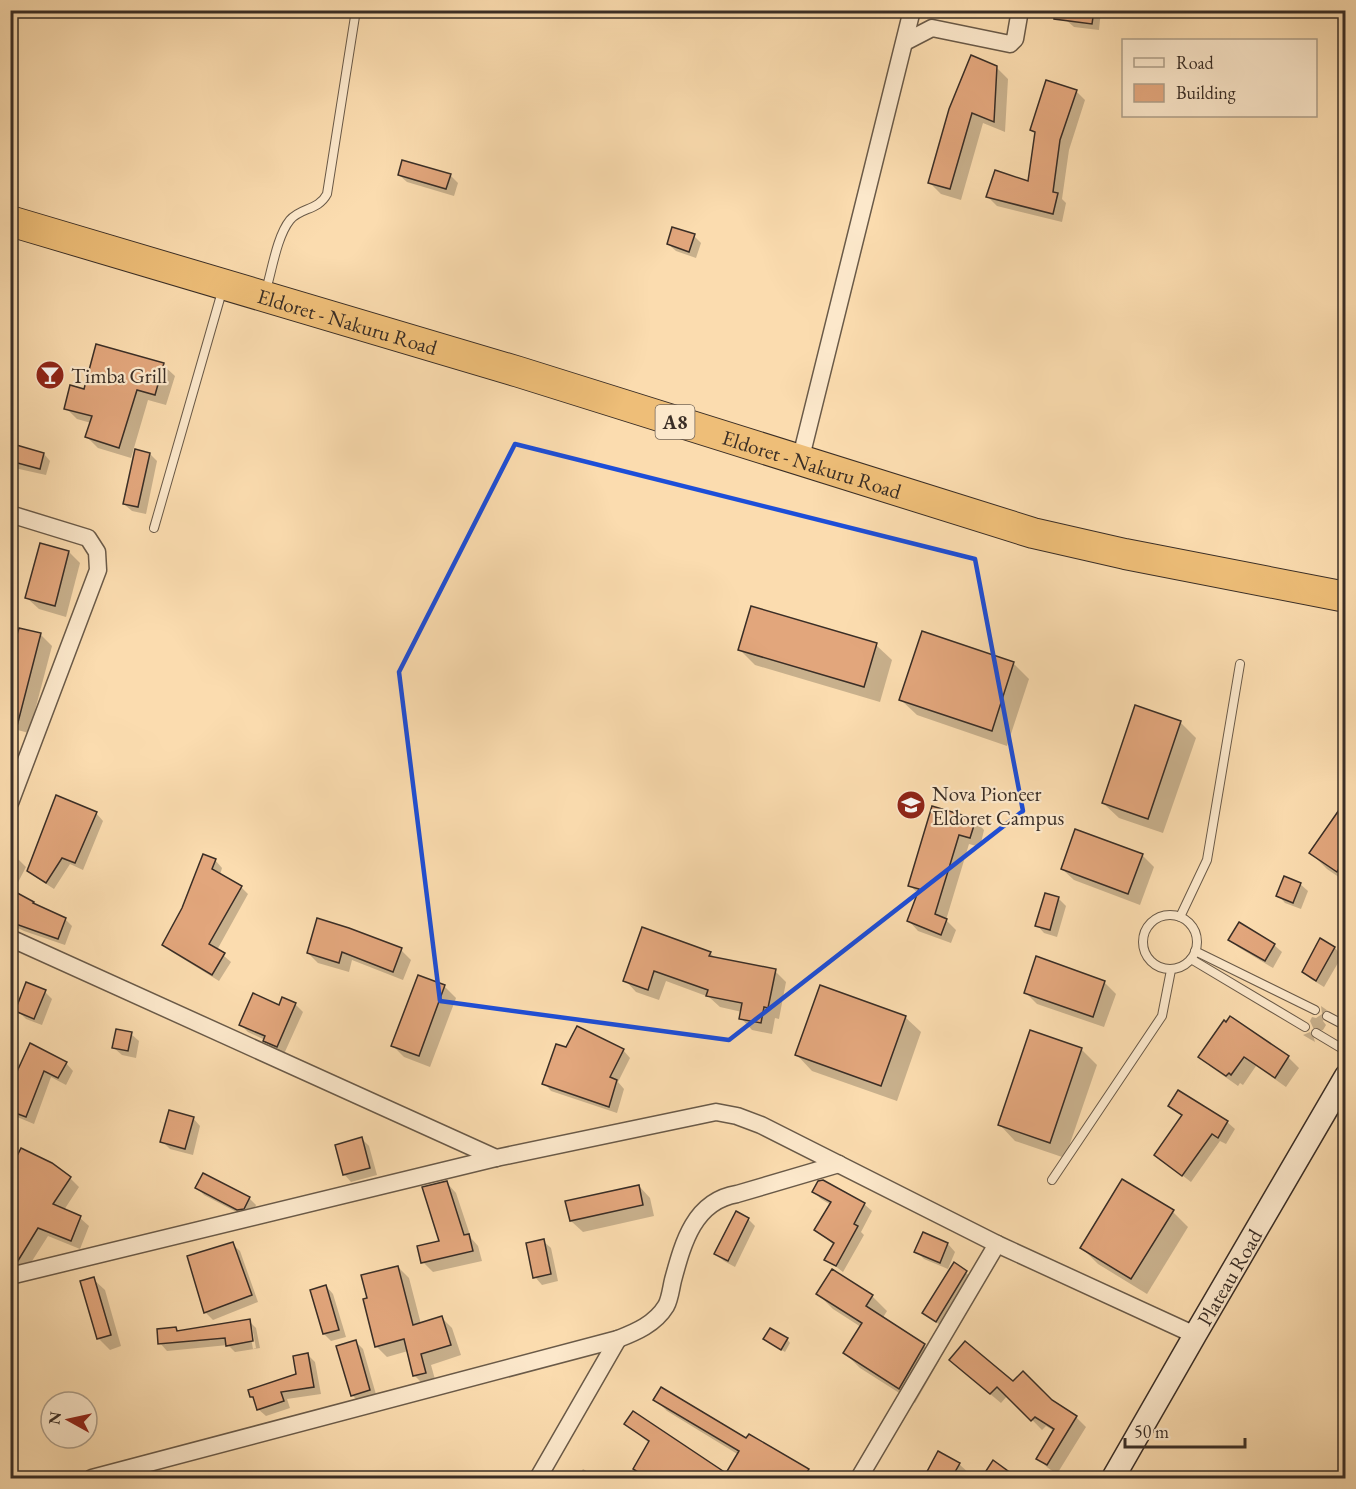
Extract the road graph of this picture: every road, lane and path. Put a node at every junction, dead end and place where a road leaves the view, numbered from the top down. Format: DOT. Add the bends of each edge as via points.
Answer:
graph roads {
  1 [pos="356,10"];
  2 [pos="912,10"];
  3 [pos="1020,10"];
  4 [pos="905,42"];
  5 [pos="10,221"];
  6 [pos="224,285"];
  7 [pos="264,297"];
  8 [pos="800,461"];
  9 [pos="10,514"];
  10 [pos="154,528"];
  11 [pos="1346,597"];
  12 [pos="1240,664"];
  13 [pos="10,803"];
  14 [pos="1180,917"];
  15 [pos="10,938"];
  16 [pos="1193,955"];
  17 [pos="1171,970"];
  18 [pos="1315,1010"];
  19 [pos="1327,1016"];
  20 [pos="1346,1026"];
  21 [pos="1305,1027"];
  22 [pos="1316,1033"];
  23 [pos="1346,1051"];
  24 [pos="1346,1076"];
  25 [pos="496,1158"];
  26 [pos="839,1164"];
  27 [pos="1052,1180"];
  28 [pos="997,1244"];
  29 [pos="10,1276"];
  30 [pos="1195,1335"];
  31 [pos="618,1339"];
  32 [pos="92,1479"];
  33 [pos="538,1479"];
  34 [pos="859,1479"];
  35 [pos="1113,1479"];
  1 -- 7 [label="lane" via="327,194 322,203 291,218"];
  2 -- 4 [label="street"];
  3 -- 4 [label="street" via="1015,39 1010,44 932,28"];
  4 -- 8 [label="street"];
  5 -- 6 [label="highway, Eldoret - Nakuru Road / A8"];
  6 -- 7 [label="highway, Eldoret - Nakuru Road / A8"];
  6 -- 10 [label="lane"];
  7 -- 8 [label="highway, Eldoret - Nakuru Road / A8"];
  8 -- 11 [label="highway, Eldoret - Nakuru Road / A8" via="1033,533"];
  9 -- 13 [label="street" via="88,538 97,552 98,570"];
  12 -- 14 [label="lane" via="1207,860"];
  14 -- 16 [label="lane" via="1194,930 1197,939"];
  14 -- 17 [label="lane" via="1163,916 1155,920 1144,935 1145,954 1150,961"];
  15 -- 25 [label="street"];
  16 -- 17 [label="lane" via="1180,968"];
  16 -- 18 [label="lane"];
  16 -- 21 [label="lane"];
  17 -- 27 [label="lane" via="1162,1016"];
  19 -- 20 [label="lane"];
  22 -- 23 [label="lane"];
  24 -- 30 [label="street, Plateau Road"];
  25 -- 26 [label="street" via="716,1112 761,1125"];
  25 -- 29 [label="street"];
  26 -- 28 [label="street"];
  26 -- 31 [label="street" via="723,1196 702,1212 683,1247 667,1304 640,1331"];
  28 -- 30 [label="street"];
  28 -- 34 [label="street"];
  30 -- 35 [label="street, Plateau Road"];
  31 -- 32 [label="street"];
  31 -- 33 [label="street"];
}
